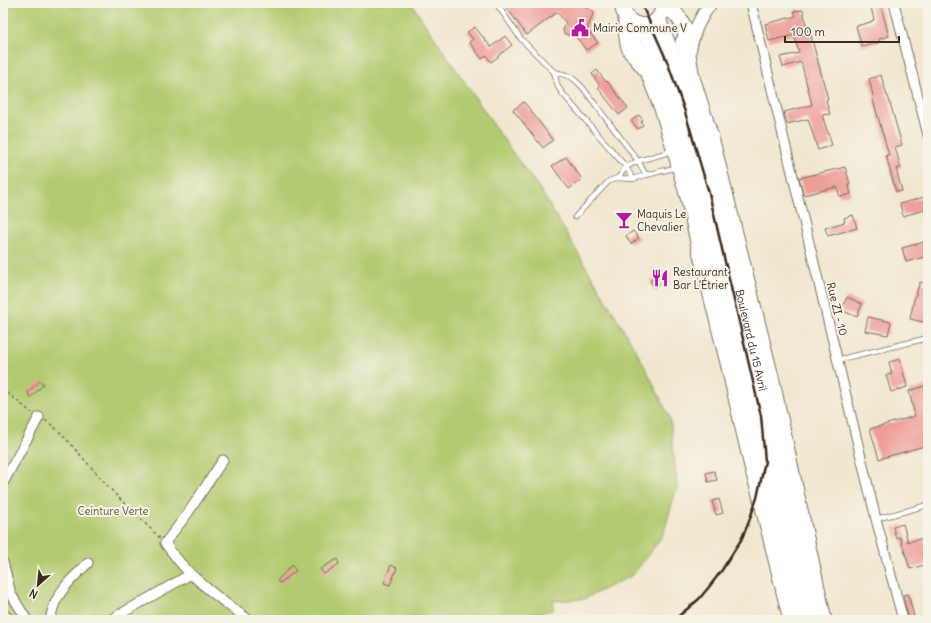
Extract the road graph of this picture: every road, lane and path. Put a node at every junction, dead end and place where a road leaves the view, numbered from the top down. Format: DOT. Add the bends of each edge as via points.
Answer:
graph roads {
  1 [pos="496,3"];
  2 [pos="711,3"];
  3 [pos="751,3"];
  4 [pos="894,3"];
  5 [pos="662,8"];
  6 [pos="628,13"];
  7 [pos="688,57"];
  8 [pos="554,72"];
  9 [pos="928,135"];
  10 [pos="674,146"];
  11 [pos="638,161"];
  12 [pos="680,166"];
  13 [pos="626,167"];
  14 [pos="646,175"];
  15 [pos="618,178"];
  16 [pos="633,179"];
  17 [pos="575,217"];
  18 [pos="928,338"];
  19 [pos="837,360"];
  20 [pos="3,390"];
  21 [pos="39,417"];
  22 [pos="223,460"];
  23 [pos="3,483"];
  24 [pos="928,505"];
  25 [pos="876,519"];
  26 [pos="165,543"];
  27 [pos="3,562"];
  28 [pos="88,563"];
  29 [pos="191,574"];
  30 [pos="3,614"];
  31 [pos="11,620"];
  32 [pos="27,620"];
  33 [pos="50,620"];
  34 [pos="110,620"];
  35 [pos="249,620"];
  36 [pos="791,620"];
  37 [pos="803,620"];
  38 [pos="814,620"];
  39 [pos="824,620"];
  40 [pos="903,620"];
  1 -- 8 [label="lane" via="521,39"];
  2 -- 7 [label="street" via="696,25"];
  3 -- 19 [label="street, Rue ZI - 10"];
  4 -- 9 [label="street"];
  5 -- 6 [label="main road" via="654,22"];
  5 -- 7 [label="main road, Boulevard du 15 Avril" via="668,7 684,25"];
  5 -- 38 [label="main road, Boulevard du 15 Avril" via="713,180 780,461"];
  6 -- 10 [label="main road" via="634,42 648,72"];
  6 -- 37 [label="main road, Boulevard du 15 Avril" via="672,96 691,159"];
  7 -- 39 [label="main road, Boulevard du 15 Avril" via="772,377"];
  8 -- 11 [label="lane" via="575,79"];
  8 -- 13 [label="lane" via="563,94"];
  10 -- 11 [label="lane" via="666,153"];
  10 -- 12 [label="main road"];
  11 -- 13 [label="lane"];
  11 -- 14 [label="lane"];
  12 -- 14 [label="lane"];
  12 -- 36 [label="main road"];
  13 -- 15 [label="lane"];
  13 -- 16 [label="lane"];
  14 -- 16 [label="lane"];
  15 -- 16 [label="lane"];
  15 -- 17 [label="lane" via="609,181"];
  18 -- 19 [label="lane"];
  19 -- 25 [label="street, Rue ZI - 10"];
  20 -- 21 [label="path"];
  21 -- 23 [label="street"];
  21 -- 26 [label="path" via="59,431 115,494"];
  22 -- 26 [label="street"];
  24 -- 25 [label="lane"];
  25 -- 40 [label="street, Rue ZI - 10"];
  26 -- 29 [label="street"];
  27 -- 32 [label="street" via="11,594"];
  28 -- 33 [label="street" via="61,592"];
  29 -- 34 [label="street"];
  29 -- 35 [label="street"];
  30 -- 31 [label="street"];
}
